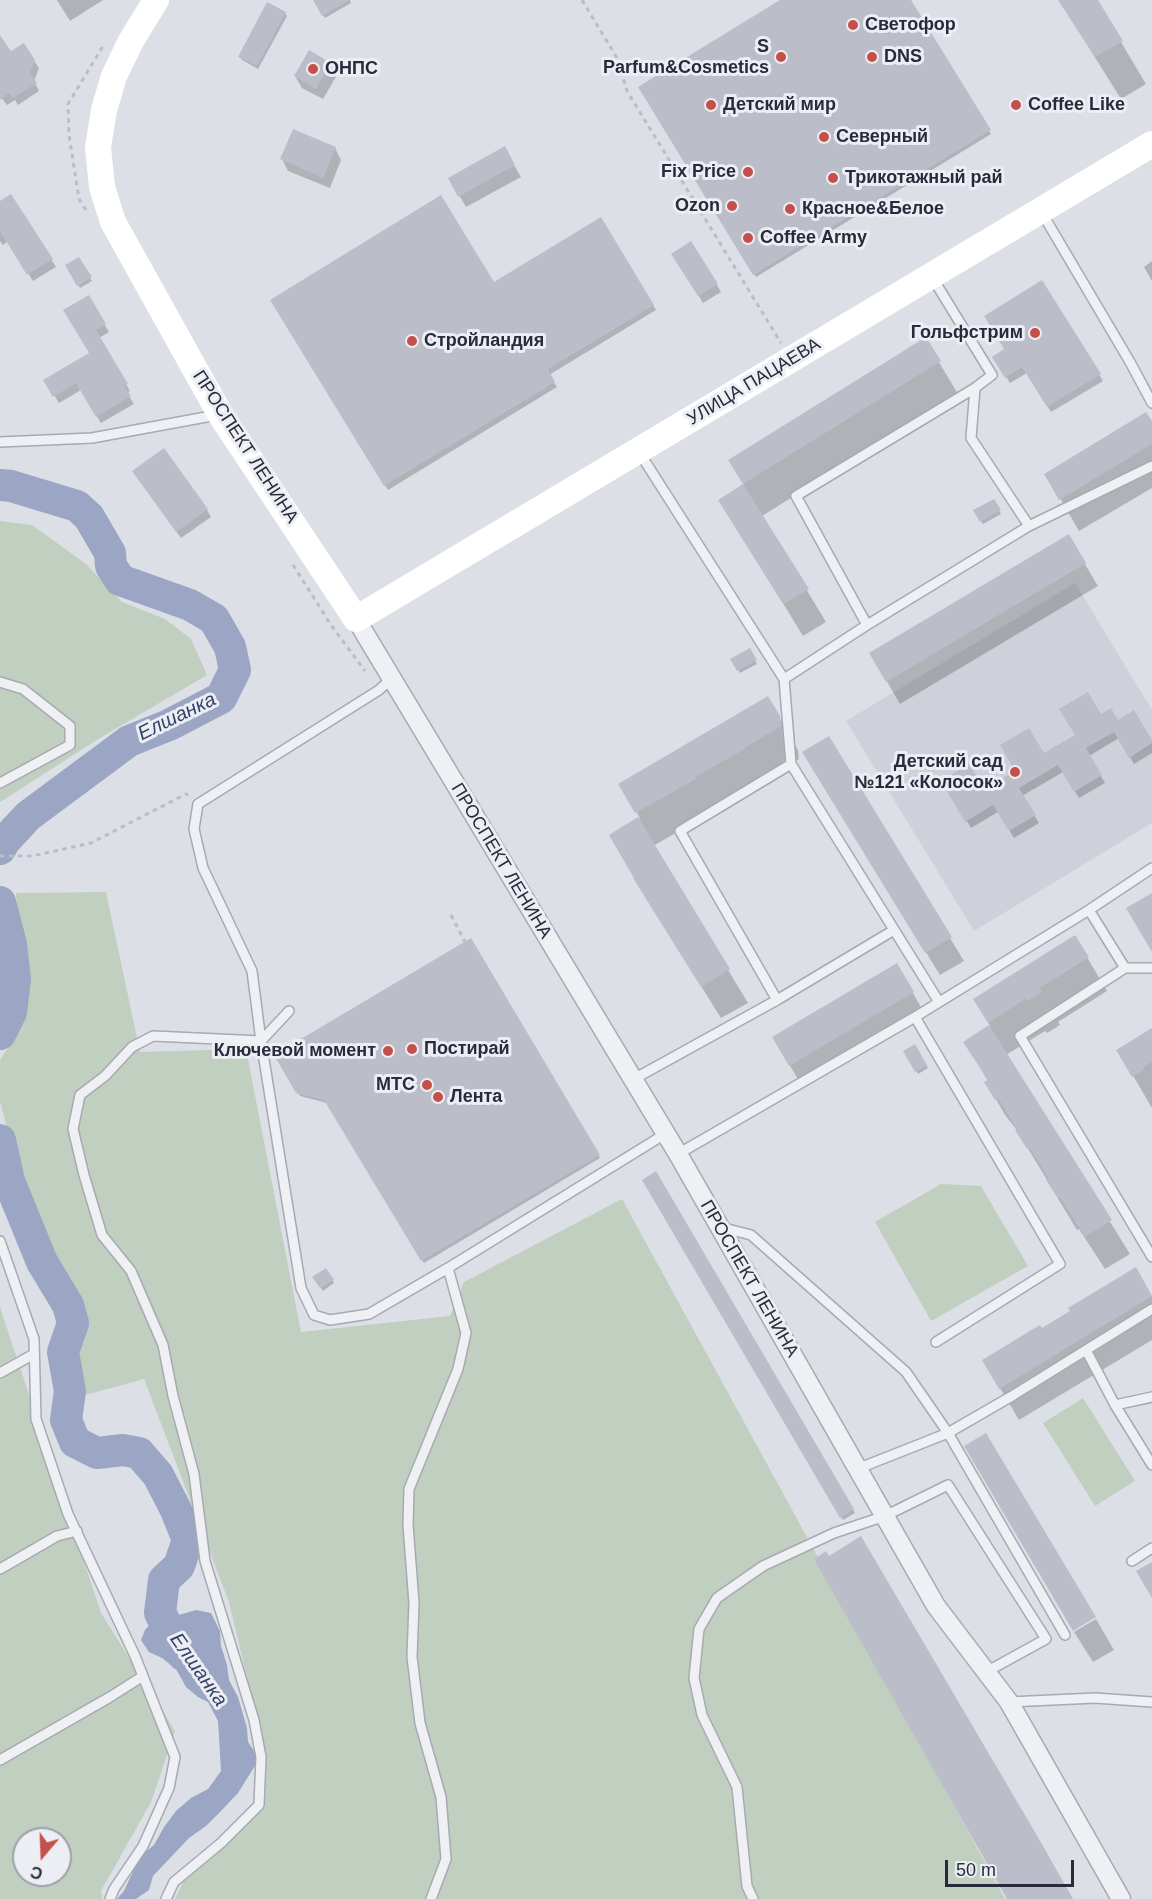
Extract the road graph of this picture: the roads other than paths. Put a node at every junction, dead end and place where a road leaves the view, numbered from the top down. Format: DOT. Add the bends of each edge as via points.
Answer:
graph roads {
  1 [pos="156,0"];
  2 [pos="1152,144"];
  3 [pos="1041,211"];
  4 [pos="932,276"];
  5 [pos="975,388"];
  6 [pos="1152,403"];
  7 [pos="220,414"];
  8 [pos="0,442"];
  9 [pos="638,451"];
  10 [pos="1152,466"];
  11 [pos="1029,526"];
  12 [pos="356,619"];
  13 [pos="867,625"];
  14 [pos="391,679"];
  15 [pos="784,679"];
  16 [pos="0,682"];
  17 [pos="790,764"];
  18 [pos="0,783"];
  19 [pos="1152,868"];
  20 [pos="1089,910"];
  21 [pos="894,930"];
  22 [pos="1125,968"];
  23 [pos="1152,968"];
  24 [pos="777,1000"];
  25 [pos="939,1002"];
  26 [pos="289,1011"];
  27 [pos="915,1017"];
  28 [pos="261,1041"];
  29 [pos="632,1080"];
  30 [pos="665,1134"];
  31 [pos="678,1154"];
  32 [pos="719,1226"];
  33 [pos="0,1241"];
  34 [pos="1152,1257"];
  35 [pos="448,1268"];
  36 [pos="1152,1309"];
  37 [pos="936,1342"];
  38 [pos="1086,1350"];
  39 [pos="34,1354"];
  40 [pos="0,1373"];
  41 [pos="1152,1397"];
  42 [pos="1115,1405"];
  43 [pos="948,1433"];
  44 [pos="1152,1465"];
  45 [pos="857,1469"];
  46 [pos="885,1516"];
  47 [pos="77,1531"];
  48 [pos="1152,1548"];
  49 [pos="1132,1561"];
  50 [pos="0,1569"];
  51 [pos="1065,1635"];
  52 [pos="986,1672"];
  53 [pos="142,1676"];
  54 [pos="1009,1702"];
  55 [pos="1152,1702"];
  56 [pos="0,1760"];
  57 [pos="110,1899"];
  58 [pos="166,1899"];
  59 [pos="431,1899"];
  60 [pos="753,1899"];
  61 [pos="1121,1899"];
  1 -- 7 [label="street, ПРОСПЕКТ ЛЕНИНА" via="114,76 104,110 98,147 102,187 113,222"];
  2 -- 3 [label="street, УЛИЦА ПАЦАЕВА"];
  3 -- 4 [label="street, УЛИЦА ПАЦАЕВА"];
  3 -- 6 [label="lane"];
  4 -- 5 [label="lane" via="992,375"];
  4 -- 9 [label="street, УЛИЦА ПАЦАЕВА"];
  5 -- 11 [label="lane" via="971,438"];
  5 -- 13 [label="lane" via="796,496"];
  7 -- 8 [label="lane" via="92,438"];
  7 -- 12 [label="street, ПРОСПЕКТ ЛЕНИНА"];
  9 -- 12 [label="street, УЛИЦА ПАЦАЕВА"];
  9 -- 15 [label="lane"];
  10 -- 11 [label="lane"];
  11 -- 13 [label="lane"];
  12 -- 14 [label="street, ПРОСПЕКТ ЛЕНИНА"];
  13 -- 15 [label="lane"];
  14 -- 28 [label="lane" via="198,804 194,829 203,868 252,971"];
  14 -- 29 [label="street, ПРОСПЕКТ ЛЕНИНА"];
  15 -- 17 [label="lane"];
  16 -- 18 [label="lane" via="23,689 70,726 70,745"];
  17 -- 21 [label="lane"];
  17 -- 24 [label="lane" via="680,831"];
  19 -- 20 [label="lane"];
  20 -- 22 [label="lane"];
  20 -- 25 [label="lane"];
  21 -- 24 [label="lane"];
  21 -- 25 [label="lane"];
  22 -- 23 [label="lane"];
  22 -- 34 [label="lane" via="1020,1036"];
  24 -- 29 [label="lane"];
  25 -- 27 [label="lane"];
  26 -- 28 [label="lane"];
  27 -- 31 [label="lane"];
  27 -- 37 [label="lane" via="1060,1264"];
  28 -- 35 [label="lane" via="301,1288 314,1315 330,1320 369,1314"];
  28 -- 58 [label="lane" via="153,1036 132,1047 80,1095 73,1129 102,1235 131,1271 163,1345 194,1474 205,1561 254,1720 261,1757 259,1805 174,1882"];
  29 -- 30 [label="street, ПРОСПЕКТ ЛЕНИНА"];
  30 -- 31 [label="street, ПРОСПЕКТ ЛЕНИНА"];
  30 -- 35 [label="lane"];
  31 -- 32 [label="street, ПРОСПЕКТ ЛЕНИНА"];
  32 -- 43 [label="lane" via="751,1235 906,1372"];
  32 -- 45 [label="street, ПРОСПЕКТ ЛЕНИНА"];
  33 -- 39 [label="lane" via="34,1339"];
  35 -- 59 [label="lane" via="466,1333 458,1369 409,1489 408,1525 414,1603 412,1657 420,1723 441,1797 446,1858"];
  36 -- 38 [label="lane"];
  38 -- 42 [label="lane"];
  38 -- 43 [label="lane"];
  39 -- 40 [label="lane"];
  39 -- 47 [label="lane" via="36,1419"];
  41 -- 42 [label="lane"];
  42 -- 44 [label="lane"];
  43 -- 45 [label="lane"];
  43 -- 51 [label="lane"];
  45 -- 46 [label="street, ПРОСПЕКТ ЛЕНИНА"];
  46 -- 52 [label="street, ПРОСПЕКТ ЛЕНИНА" via="936,1606"];
  46 -- 52 [label="lane" via="948,1485 1046,1639"];
  46 -- 60 [label="lane" via="834,1533 763,1566 717,1598 699,1629 694,1678 702,1715 737,1787 747,1886"];
  47 -- 50 [label="lane" via="57,1536"];
  47 -- 53 [label="lane"];
  48 -- 49 [label="lane"];
  52 -- 54 [label="street, ПРОСПЕКТ ЛЕНИНА"];
  53 -- 56 [label="lane"];
  53 -- 57 [label="lane" via="175,1757 169,1788 143,1846"];
  54 -- 55 [label="lane" via="1095,1698"];
  54 -- 61 [label="street, ПРОСПЕКТ ЛЕНИНА"];
}
